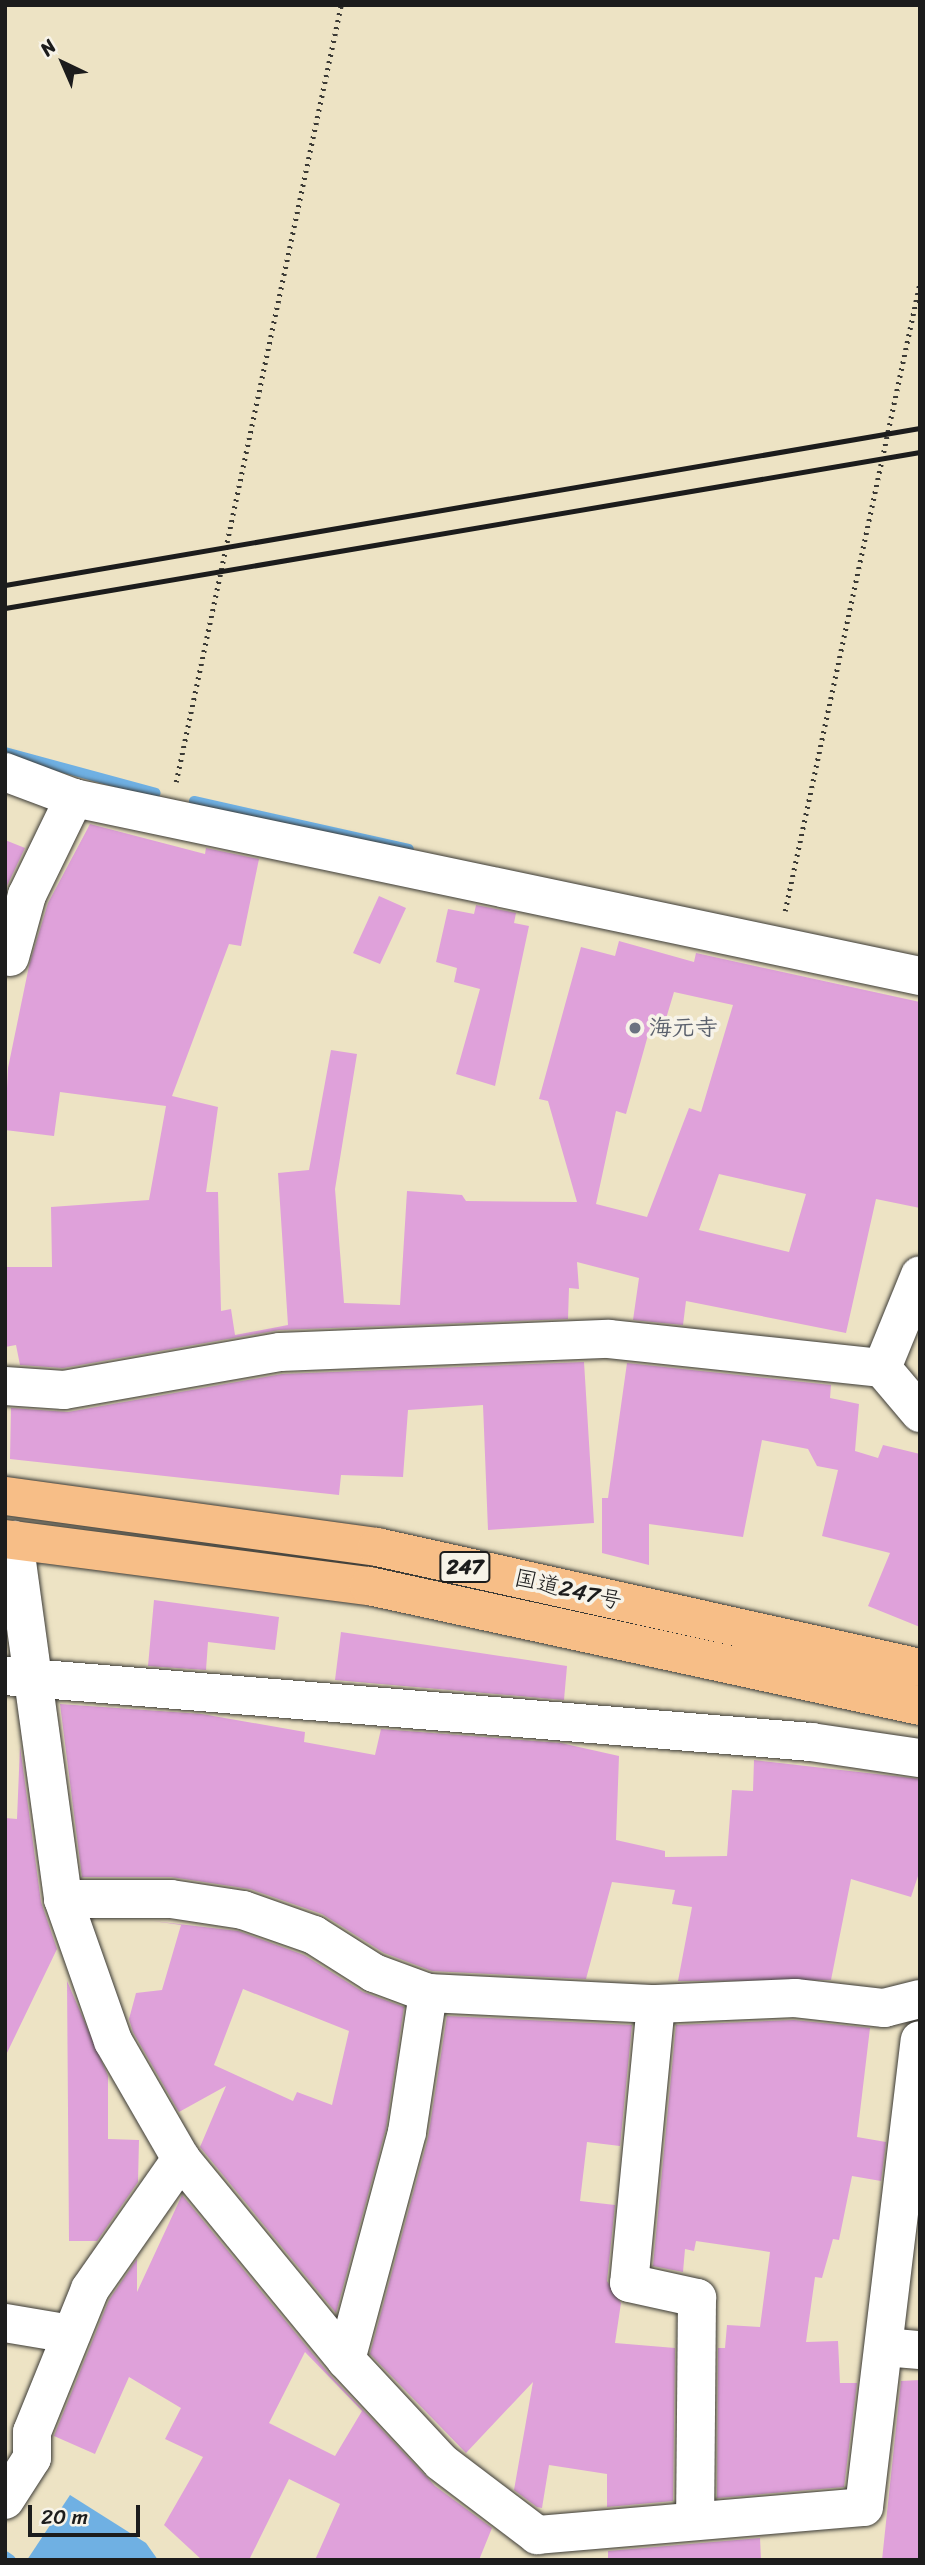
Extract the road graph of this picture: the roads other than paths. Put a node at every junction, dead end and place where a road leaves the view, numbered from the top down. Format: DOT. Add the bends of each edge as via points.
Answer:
graph roads {
  1 [pos="5,772"];
  2 [pos="74,798"];
  3 [pos="7,966"];
  4 [pos="920,976"];
  5 [pos="920,1275"];
  6 [pos="882,1368"];
  7 [pos="5,1385"];
  8 [pos="920,1413"];
  9 [pos="5,1496"];
  10 [pos="9,1539"];
  11 [pos="920,1668"];
  12 [pos="19,1677"];
  13 [pos="920,1706"];
  14 [pos="920,1758"];
  15 [pos="63,1899"];
  16 [pos="428,1993"];
  17 [pos="920,1999"];
  18 [pos="656,2004"];
  19 [pos="920,2040"];
  20 [pos="181,2159"];
  21 [pos="5,2323"];
  22 [pos="71,2334"];
  23 [pos="902,2348"];
  24 [pos="346,2360"];
  25 [pos="5,2500"];
  26 [pos="695,2518"];
  1 -- 2 [label="street"];
  2 -- 3 [label="street" via="27,895"];
  2 -- 4 [label="street"];
  5 -- 6 [label="street"];
  6 -- 7 [label="street" via="609,1339 281,1352 64,1390"];
  6 -- 8 [label="street"];
  9 -- 11 [label="highway, 国道247号 / 247" via="377,1547"];
  10 -- 12 [label="street"];
  10 -- 13 [label="highway, 国道247号 / 247" via="369,1586"];
  12 -- 14 [label="street" via="811,1742"];
  12 -- 15 [label="street"];
  15 -- 16 [label="street" via="171,1899 243,1910 314,1935 374,1973"];
  15 -- 20 [label="street" via="113,2041"];
  16 -- 18 [label="street"];
  16 -- 24 [label="street" via="407,2133"];
  17 -- 18 [label="street" via="884,2008 795,1998"];
  18 -- 26 [label="street" via="629,2283 697,2298"];
  19 -- 23 [label="street"];
  20 -- 22 [label="street" via="90,2289"];
  20 -- 24 [label="street"];
  21 -- 22 [label="street"];
  22 -- 25 [label="street" via="32,2431 32,2458"];
  23 -- 26 [label="street" via="864,2508"];
  24 -- 26 [label="street" via="441,2462 537,2535"];
}
